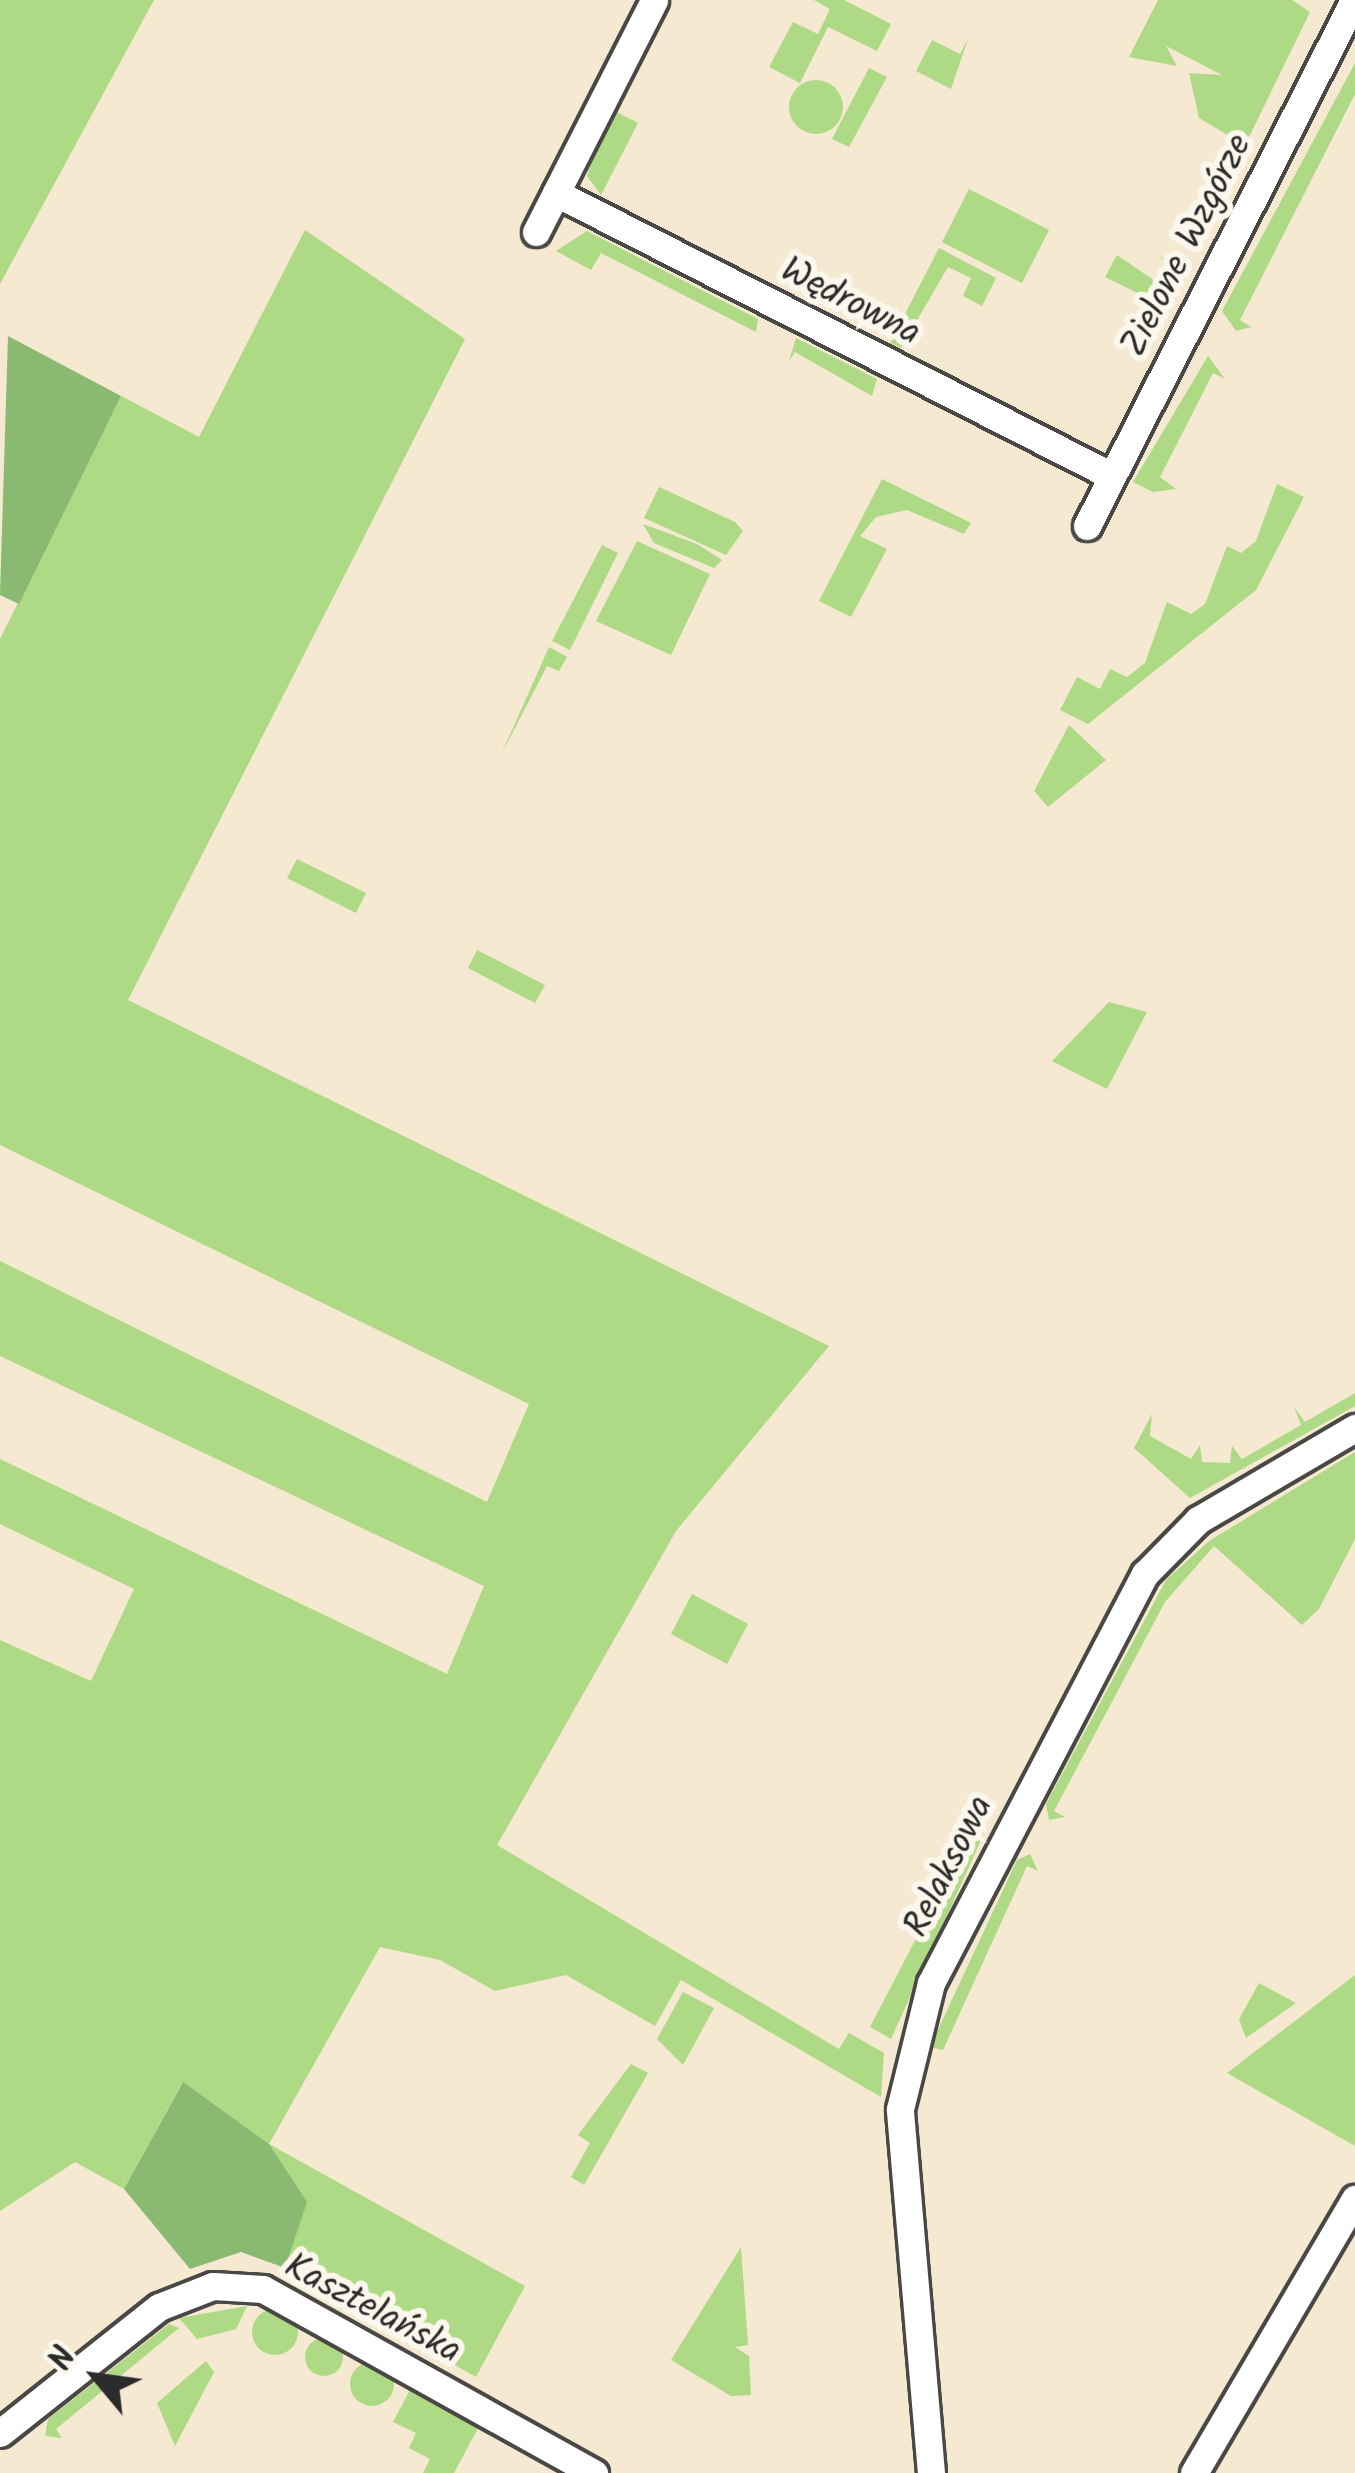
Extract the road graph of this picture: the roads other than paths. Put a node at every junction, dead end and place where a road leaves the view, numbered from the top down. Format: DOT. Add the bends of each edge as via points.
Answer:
graph roads {
  1 [pos="654,0"];
  2 [pos="1354,0"];
  3 [pos="556,193"];
  4 [pos="536,232"];
  5 [pos="1112,476"];
  6 [pos="1087,526"];
  7 [pos="1355,1428"];
  8 [pos="1355,2200"];
  9 [pos="0,2433"];
  10 [pos="594,2473"];
  11 [pos="931,2473"];
  12 [pos="1194,2473"];
  1 -- 3 [label="street"];
  2 -- 5 [label="street, Zielone Wzgórze"];
  3 -- 4 [label="street"];
  3 -- 5 [label="street, Wędrowna"];
  5 -- 6 [label="street, Zielone Wzgórze"];
  7 -- 11 [label="street, Relaksowa" via="1198,1520 1144,1574 931,1983 900,2109"];
  8 -- 12 [label="street"];
  9 -- 10 [label="street, Kasztelańska" via="158,2307 213,2285 263,2289"];
}
